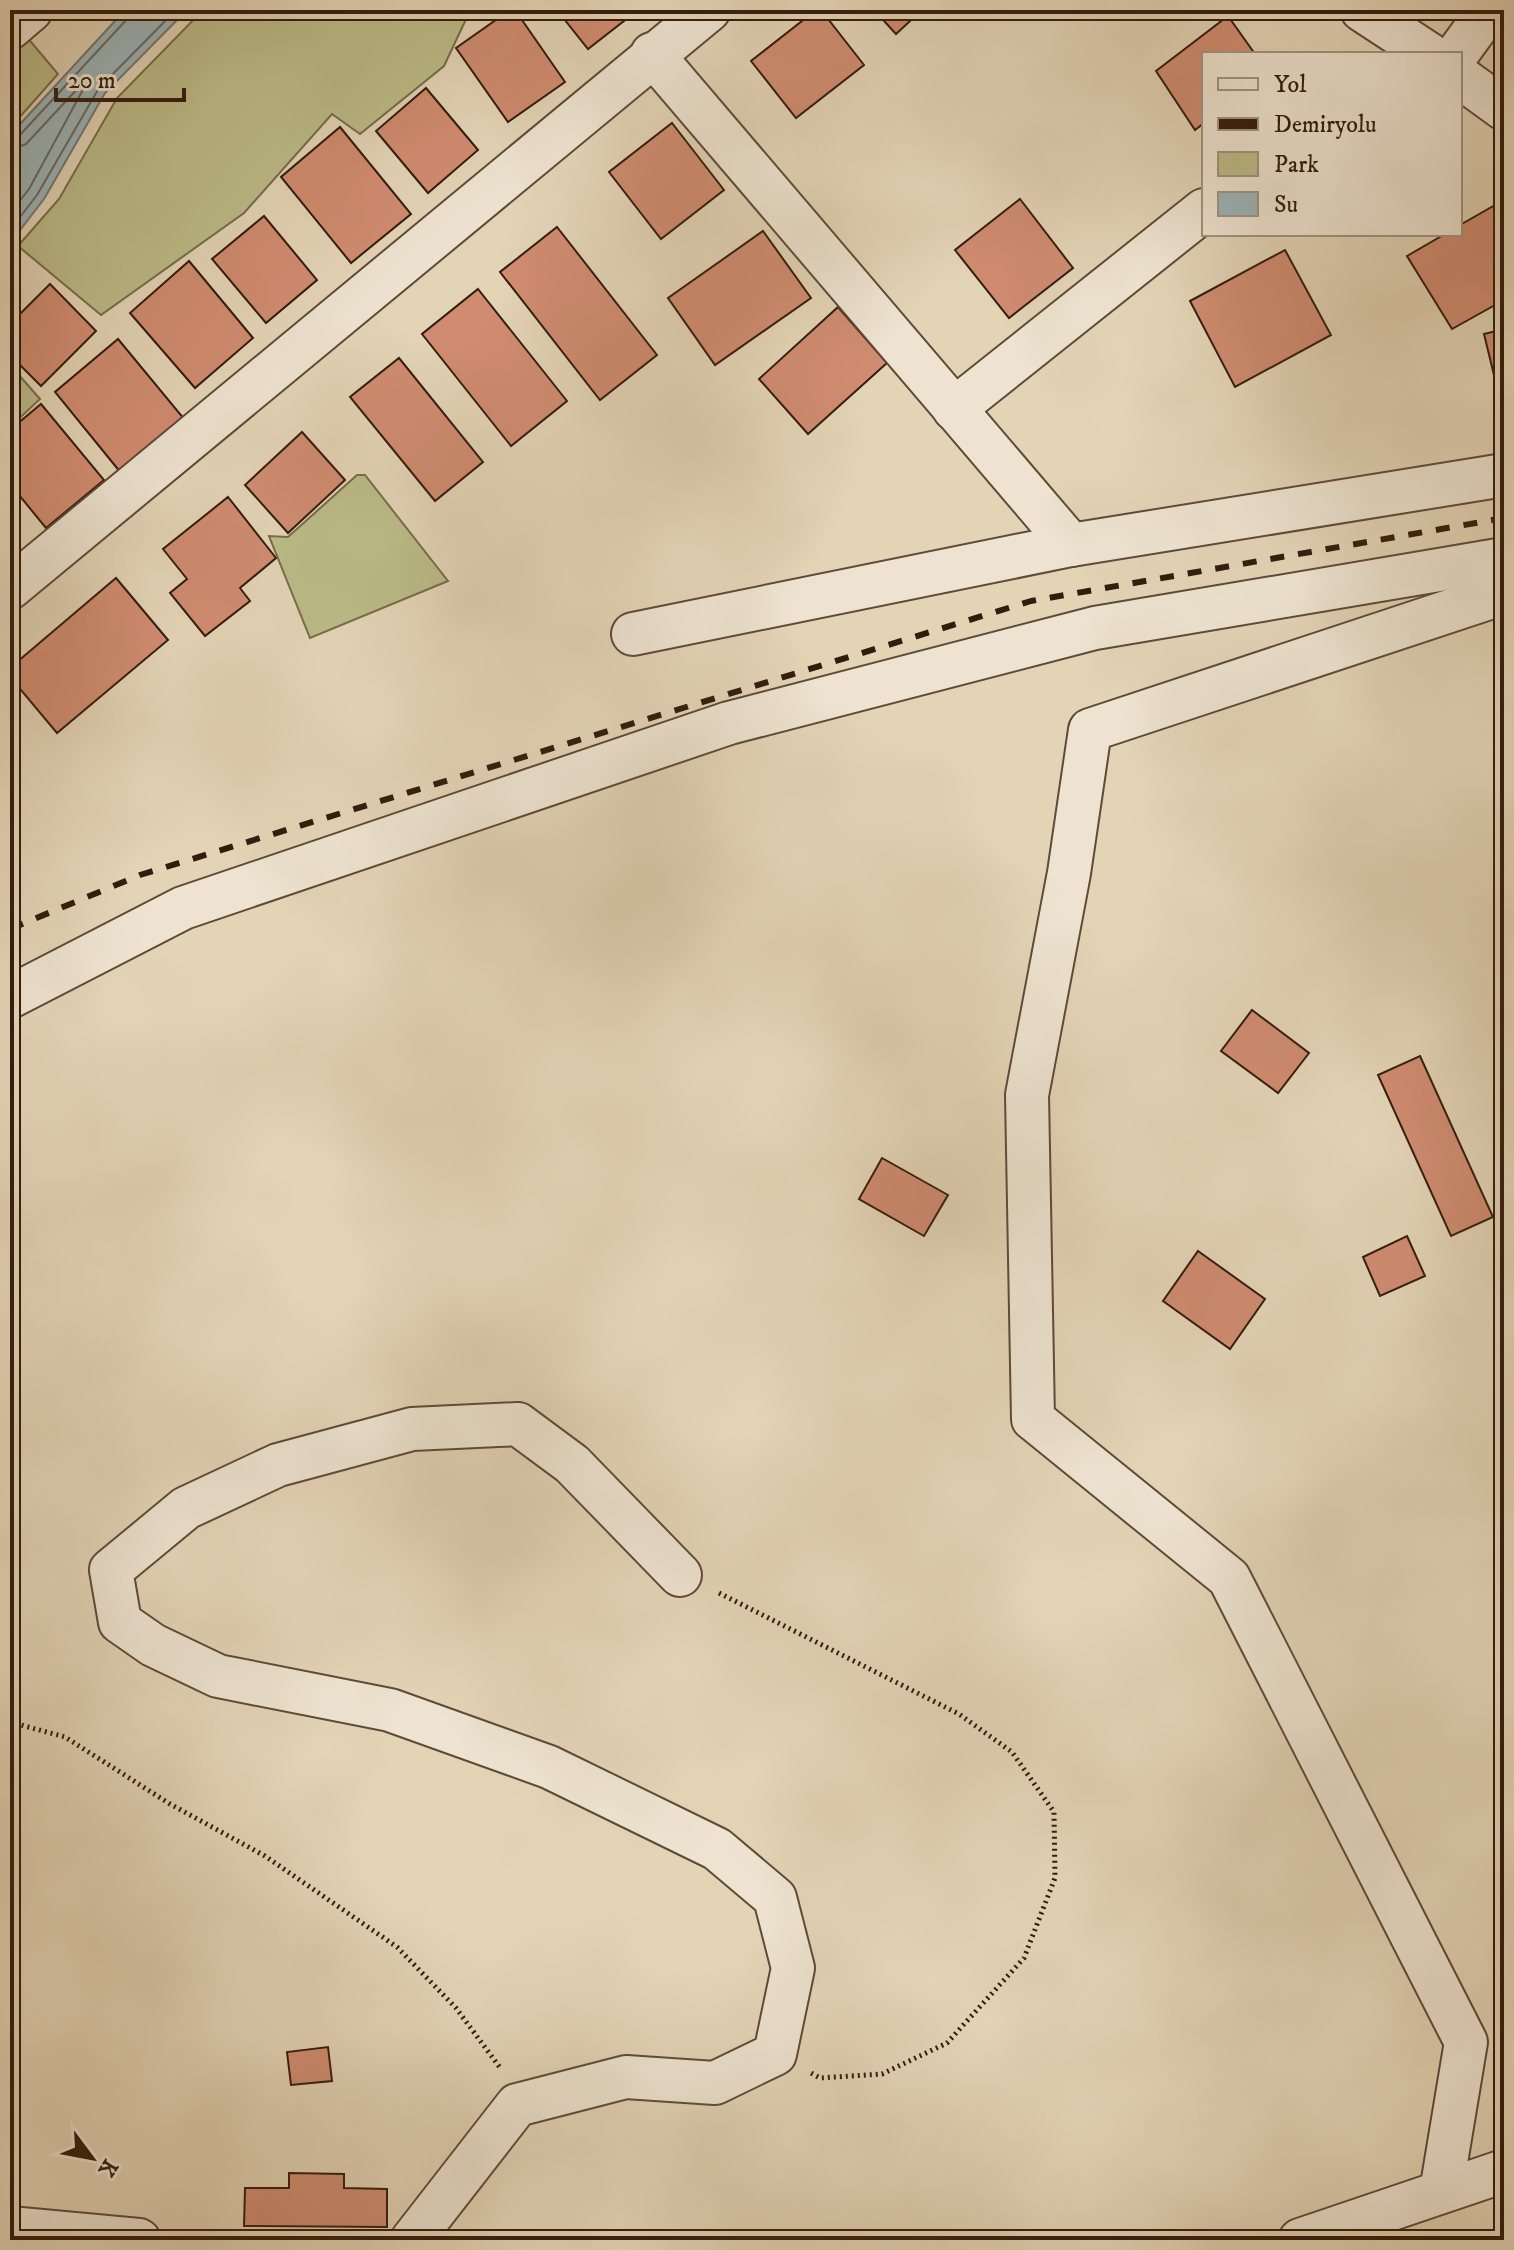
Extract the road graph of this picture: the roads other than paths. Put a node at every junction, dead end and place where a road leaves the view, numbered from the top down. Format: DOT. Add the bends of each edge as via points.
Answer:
graph roads {
  1 [pos="31,10"];
  2 [pos="709,10"];
  3 [pos="1362,10"];
  4 [pos="1489,10"];
  5 [pos="10,28"];
  6 [pos="1414,50"];
  7 [pos="1458,52"];
  8 [pos="652,54"];
  9 [pos="1462,78"];
  10 [pos="1504,109"];
  11 [pos="1202,212"];
  12 [pos="954,409"];
  13 [pos="1504,475"];
  14 [pos="1071,545"];
  15 [pos="1504,559"];
  16 [pos="10,588"];
  17 [pos="1504,593"];
  18 [pos="633,634"];
  19 [pos="10,997"];
  20 [pos="680,1575"];
  21 [pos="1504,2171"];
  22 [pos="1441,2192"];
  23 [pos="10,2228"];
  24 [pos="139,2240"];
  25 [pos="412,2240"];
  26 [pos="1300,2240"];
  1 -- 5 [label="street"];
  2 -- 8 [label="street"];
  3 -- 6 [label="street"];
  4 -- 7 [label="street"];
  8 -- 12 [label="street"];
  8 -- 16 [label="street"];
  9 -- 10 [label="street"];
  11 -- 12 [label="street"];
  12 -- 14 [label="street"];
  13 -- 14 [label="street"];
  14 -- 18 [label="street"];
  15 -- 19 [label="street" via="1095,628 729,723 183,908"];
  17 -- 22 [label="street" via="1090,730 1027,1095 1033,1419 1229,1578 1466,2042"];
  20 -- 25 [label="street" via="572,1464 518,1424 412,1429 278,1465 186,1508 111,1570 120,1622 153,1645 218,1676 390,1710 549,1767 717,1849 775,1898 793,1968 775,2054 715,2083 626,2077 517,2105"];
  21 -- 22 [label="street"];
  22 -- 26 [label="street"];
  23 -- 24 [label="street"];
}
